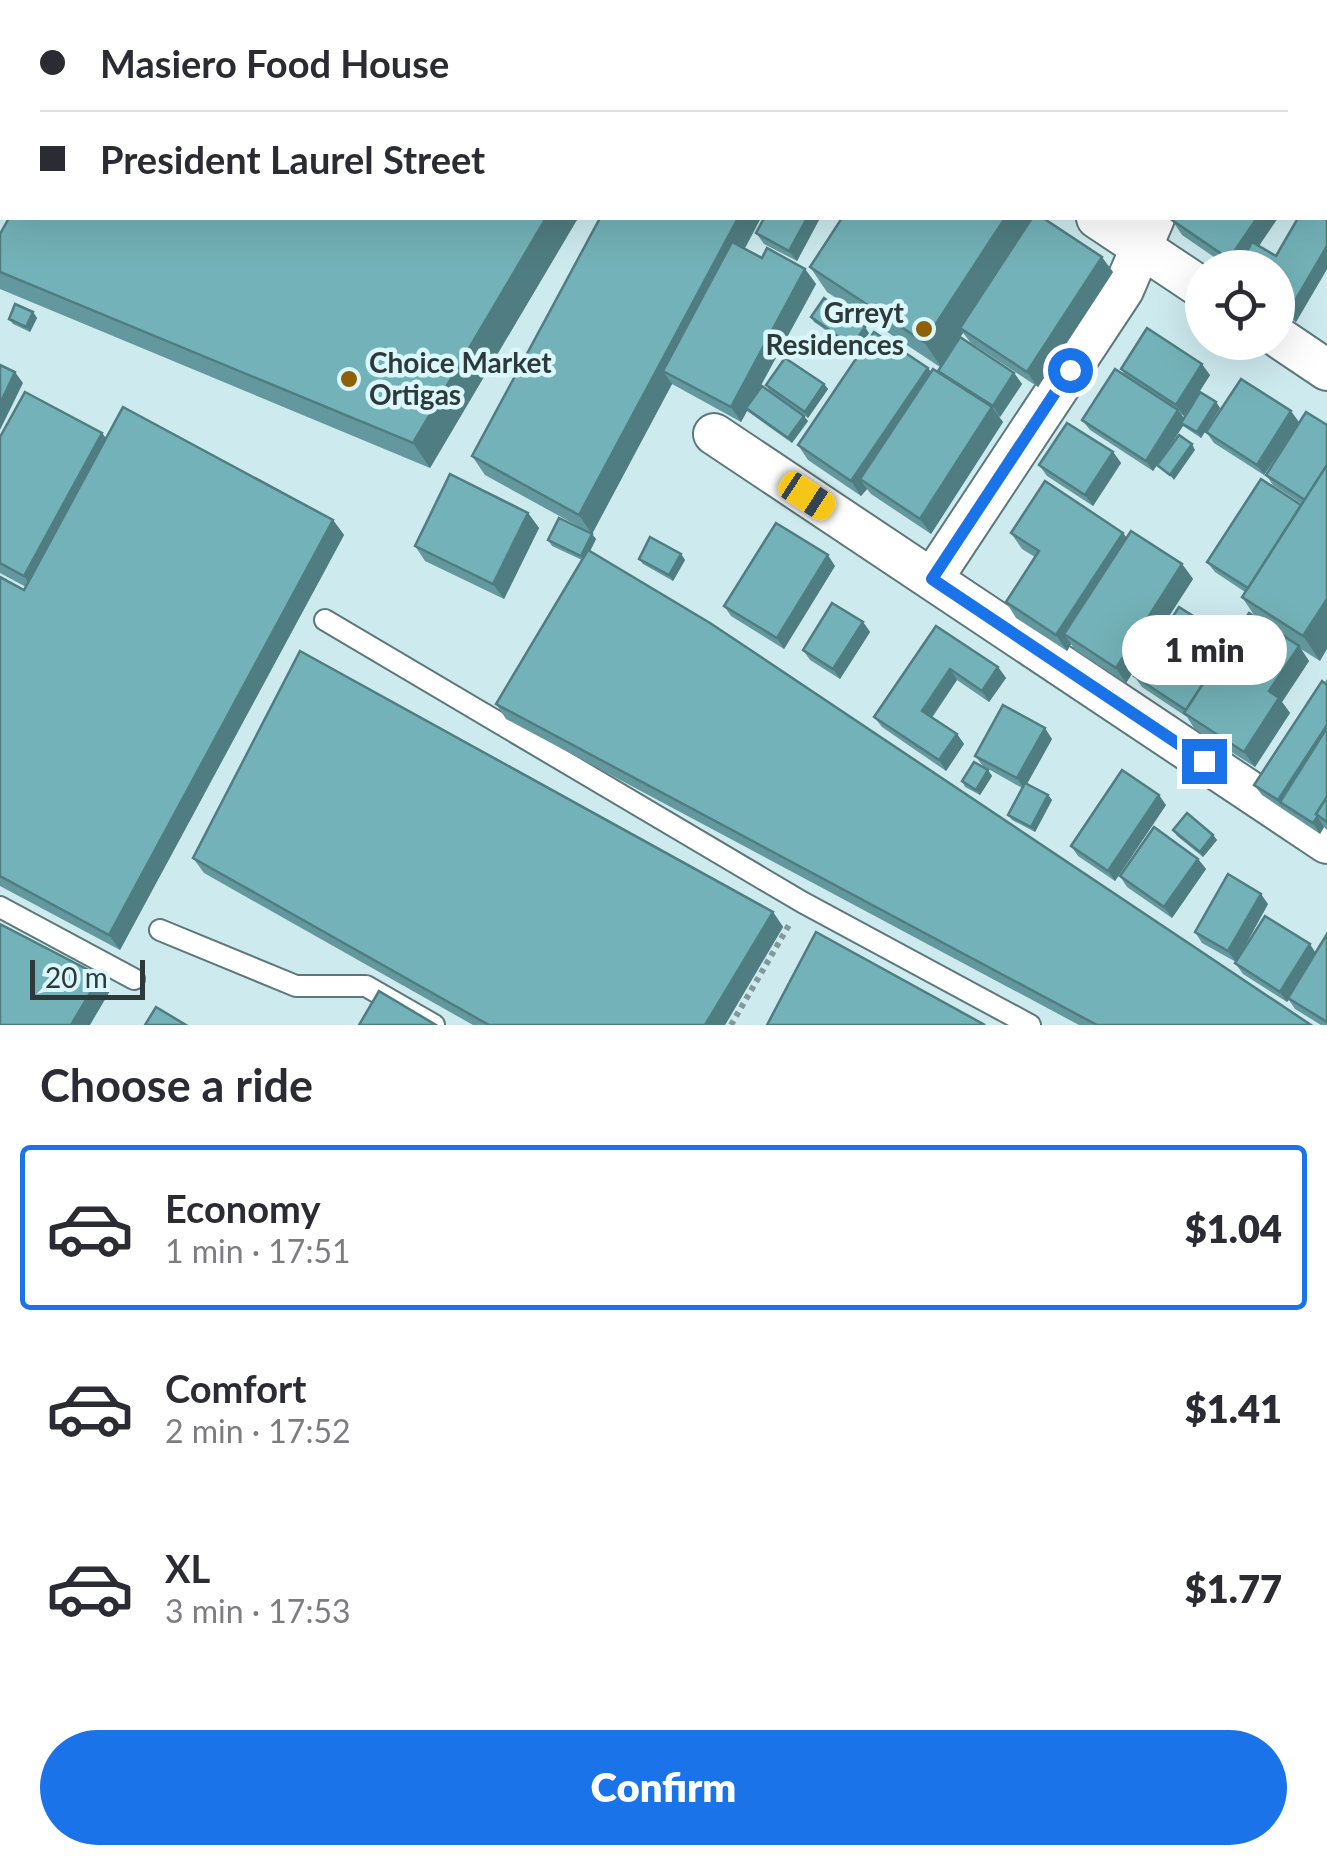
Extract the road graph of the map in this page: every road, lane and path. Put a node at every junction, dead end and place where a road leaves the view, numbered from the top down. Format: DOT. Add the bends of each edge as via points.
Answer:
graph roads {
  1 [pos="1104,220"];
  2 [pos="1148,233"];
  3 [pos="1185,271"];
  4 [pos="1295,347"];
  5 [pos="1326,366"];
  6 [pos="714,434"];
  7 [pos="932,579"];
  8 [pos="325,620"];
  9 [pos="1327,843"];
  10 [pos="802,902"];
  11 [pos="0,906"];
  12 [pos="160,930"];
  13 [pos="134,979"];
  14 [pos="434,1025"];
  15 [pos="731,1025"];
  16 [pos="1030,1025"];
  1 -- 2 [label="street"];
  2 -- 3 [label="street"];
  2 -- 7 [label="street" via="1110,311"];
  4 -- 5 [label="street"];
  6 -- 7 [label="street"];
  7 -- 9 [label="street"];
  8 -- 10 [label="lane"];
  10 -- 15 [label="path"];
  10 -- 16 [label="lane"];
  11 -- 13 [label="lane"];
  12 -- 14 [label="lane" via="296,986 366,986"];
}
